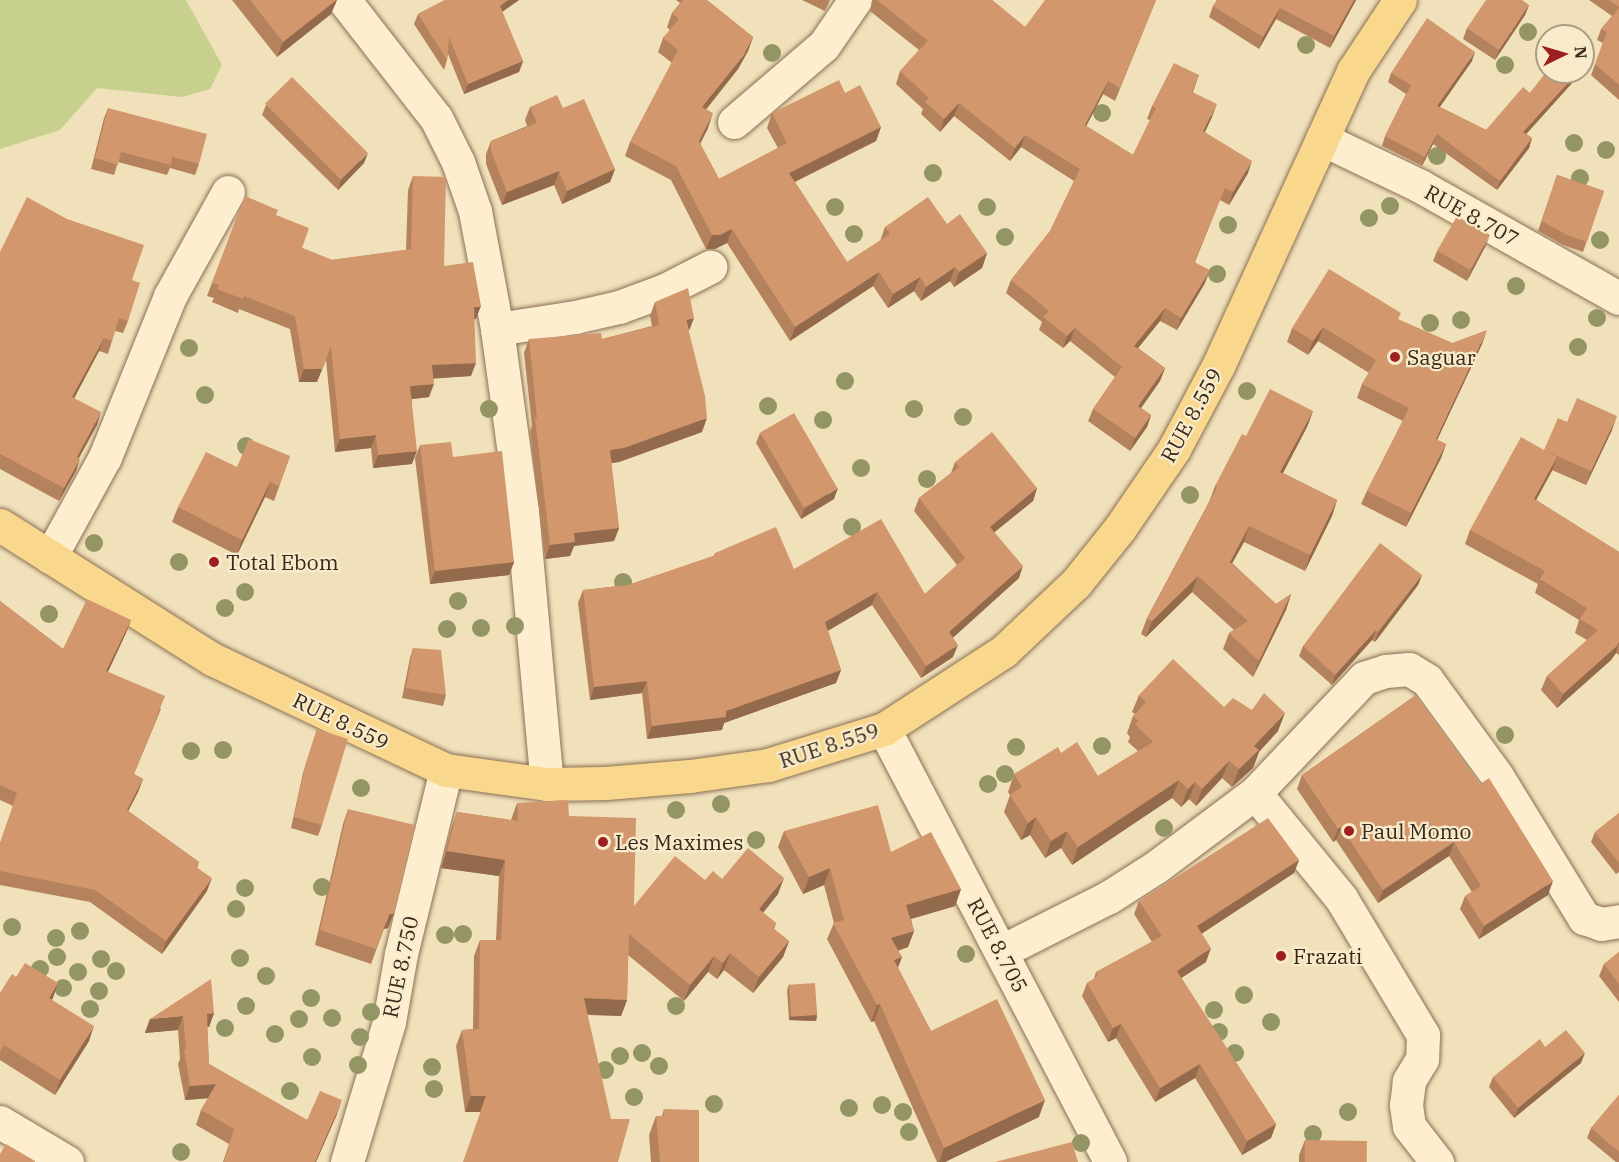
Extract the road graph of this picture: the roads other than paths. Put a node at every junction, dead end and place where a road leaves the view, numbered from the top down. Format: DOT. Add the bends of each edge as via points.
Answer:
graph roads {
  1 [pos="344,0"];
  2 [pos="855,0"];
  3 [pos="1400,0"];
  4 [pos="734,122"];
  5 [pos="1322,139"];
  6 [pos="228,192"];
  7 [pos="710,267"];
  8 [pos="1619,298"];
  9 [pos="497,329"];
  10 [pos="0,525"];
  11 [pos="50,557"];
  12 [pos="884,729"];
  13 [pos="446,770"];
  14 [pos="547,784"];
  15 [pos="1255,794"];
  16 [pos="1619,921"];
  17 [pos="1002,951"];
  18 [pos="0,1122"];
  19 [pos="355,1160"];
  20 [pos="67,1162"];
  21 [pos="1110,1162"];
  22 [pos="1437,1162"];
  1 -- 9 [label="street" via="436,118 458,162 476,211"];
  2 -- 4 [label="street" via="824,45"];
  3 -- 5 [label="main road, RUE 8.559" via="1353,71"];
  5 -- 8 [label="street, RUE 8.707" via="1420,186"];
  5 -- 12 [label="main road, RUE 8.559" via="1219,364 1174,449 1120,528 1076,583 1004,651"];
  6 -- 11 [label="street" via="170,296 105,457"];
  7 -- 9 [label="street" via="619,307"];
  9 -- 14 [label="street" via="522,511"];
  10 -- 11 [label="main road, RUE 8.559"];
  11 -- 13 [label="main road, RUE 8.559" via="212,659"];
  12 -- 14 [label="main road, RUE 8.559" via="768,765 690,776"];
  12 -- 17 [label="street, RUE 8.705"];
  13 -- 14 [label="main road, RUE 8.559"];
  13 -- 19 [label="street, RUE 8.750"];
  15 -- 16 [label="street" via="1364,678 1409,669 1427,680 1497,776 1584,918 1601,924"];
  15 -- 17 [label="street" via="1109,897"];
  15 -- 22 [label="street" via="1341,898 1423,1035 1422,1059 1409,1082 1407,1116 1409,1126"];
  17 -- 21 [label="street, RUE 8.705"];
  18 -- 20 [label="street"];
}
